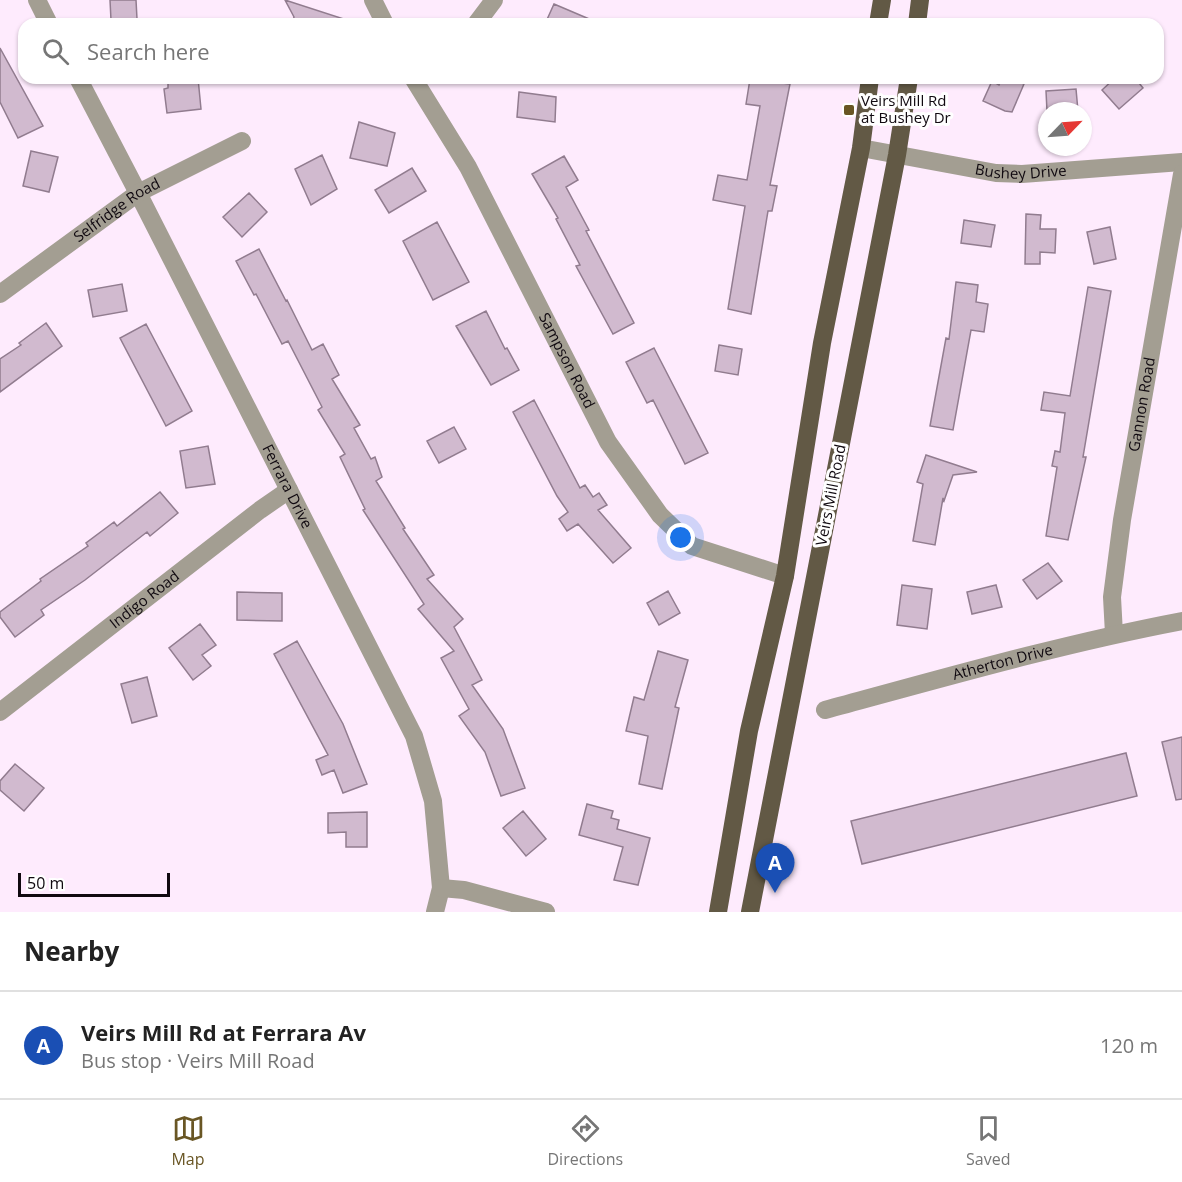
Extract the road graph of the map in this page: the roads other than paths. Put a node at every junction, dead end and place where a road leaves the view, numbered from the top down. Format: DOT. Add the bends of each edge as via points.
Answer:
graph roads {
  1 [pos="37,0"];
  2 [pos="373,0"];
  3 [pos="494,0"];
  4 [pos="882,0"];
  5 [pos="920,0"];
  6 [pos="46,18"];
  7 [pos="382,18"];
  8 [pos="480,18"];
  9 [pos="879,18"];
  10 [pos="918,18"];
  11 [pos="81,84"];
  12 [pos="417,84"];
  13 [pos="869,84"];
  14 [pos="908,84"];
  15 [pos="242,141"];
  16 [pos="861,148"];
  17 [pos="897,155"];
  18 [pos="1182,162"];
  19 [pos="1182,174"];
  20 [pos="138,193"];
  21 [pos="0,294"];
  22 [pos="289,490"];
  23 [pos="785,576"];
  24 [pos="1182,621"];
  25 [pos="1114,634"];
  26 [pos="825,710"];
  27 [pos="0,712"];
  28 [pos="441,888"];
  29 [pos="435,912"];
  30 [pos="546,912"];
  31 [pos="717,912"];
  32 [pos="750,912"];
  1 -- 6 [label="street"];
  2 -- 7 [label="street"];
  3 -- 8 [label="street"];
  4 -- 9 [label="main road"];
  5 -- 10 [label="main road"];
  11 -- 20 [label="street, Ferrara Drive"];
  12 -- 23 [label="street, Sampson Road" via="468,167 608,442 660,515 692,546"];
  13 -- 16 [label="main road, Veirs Mill Road"];
  14 -- 17 [label="main road, Veirs Mill Road"];
  15 -- 20 [label="street, Selfridge Road"];
  16 -- 17 [label="street, Bushey Drive"];
  16 -- 23 [label="main road, Veirs Mill Road" via="822,343"];
  17 -- 18 [label="street, Bushey Drive" via="1022,174"];
  17 -- 32 [label="main road, Veirs Mill Road"];
  19 -- 25 [label="street, Gannon Road" via="1122,520 1112,597"];
  20 -- 21 [label="street, Selfridge Road"];
  20 -- 22 [label="street, Ferrara Drive"];
  22 -- 27 [label="street, Indigo Road"];
  22 -- 28 [label="street, Ferrara Drive" via="414,736 433,801"];
  23 -- 31 [label="main road, Veirs Mill Road" via="749,731"];
  24 -- 25 [label="street, Atherton Drive"];
  25 -- 26 [label="street, Atherton Drive"];
  28 -- 29 [label="street, Ferrara Drive"];
  28 -- 30 [label="street" via="464,890"];
}
